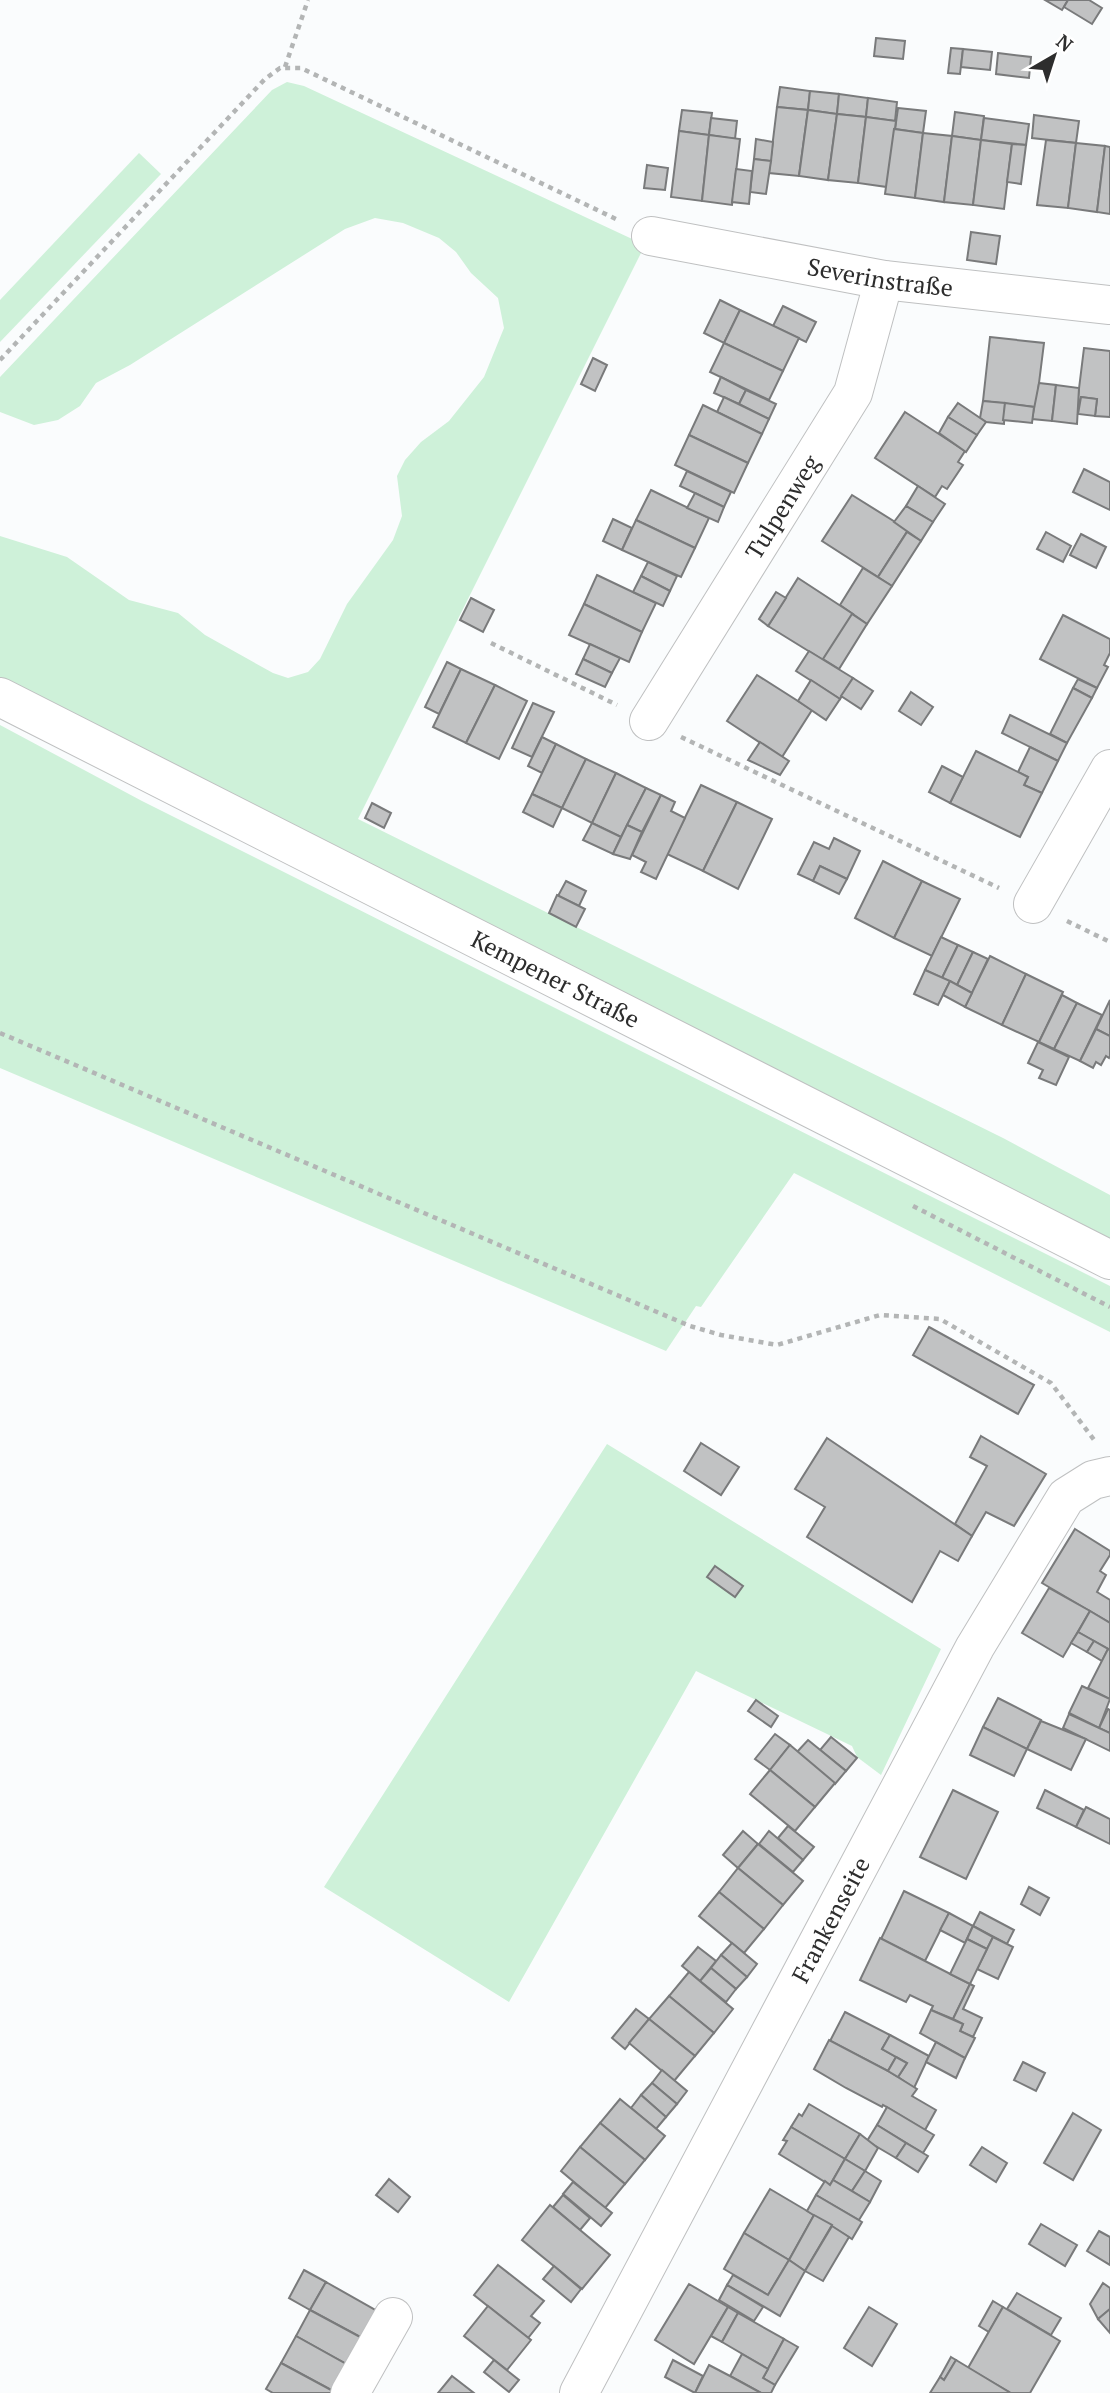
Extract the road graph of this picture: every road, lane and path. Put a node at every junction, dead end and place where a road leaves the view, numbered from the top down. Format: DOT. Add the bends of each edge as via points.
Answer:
graph roads {
  1 [pos="308,0"];
  2 [pos="285,67"];
  3 [pos="651,236"];
  4 [pos="884,280"];
  5 [pos="1110,305"];
  6 [pos="0,360"];
  7 [pos="491,643"];
  8 [pos="0,697"];
  9 [pos="649,721"];
  10 [pos="1110,769"];
  11 [pos="1033,904"];
  12 [pos="1110,942"];
  13 [pos="0,1033"];
  14 [pos="1110,1260"];
  15 [pos="1106,1463"];
  16 [pos="393,2317"];
  17 [pos="350,2393"];
  18 [pos="579,2393"];
  1 -- 2 [label="path"];
  2 -- 3 [label="path" via="316,75"];
  2 -- 6 [label="path" via="268,76"];
  3 -- 4 [label="street, Severinstraße"];
  4 -- 5 [label="street, Severinstraße"];
  4 -- 9 [label="street, Tulpenweg" via="853,393"];
  7 -- 9 [label="path"];
  8 -- 14 [label="street, Kempener Straße"];
  9 -- 11 [label="path"];
  10 -- 11 [label="street"];
  11 -- 12 [label="path"];
  13 -- 15 [label="path" via="690,1326 777,1345 880,1315 940,1319 1051,1383"];
  15 -- 18 [label="street, Frankenseite" via="1093,1480 1066,1497 975,1647"];
  16 -- 17 [label="street"];
}
